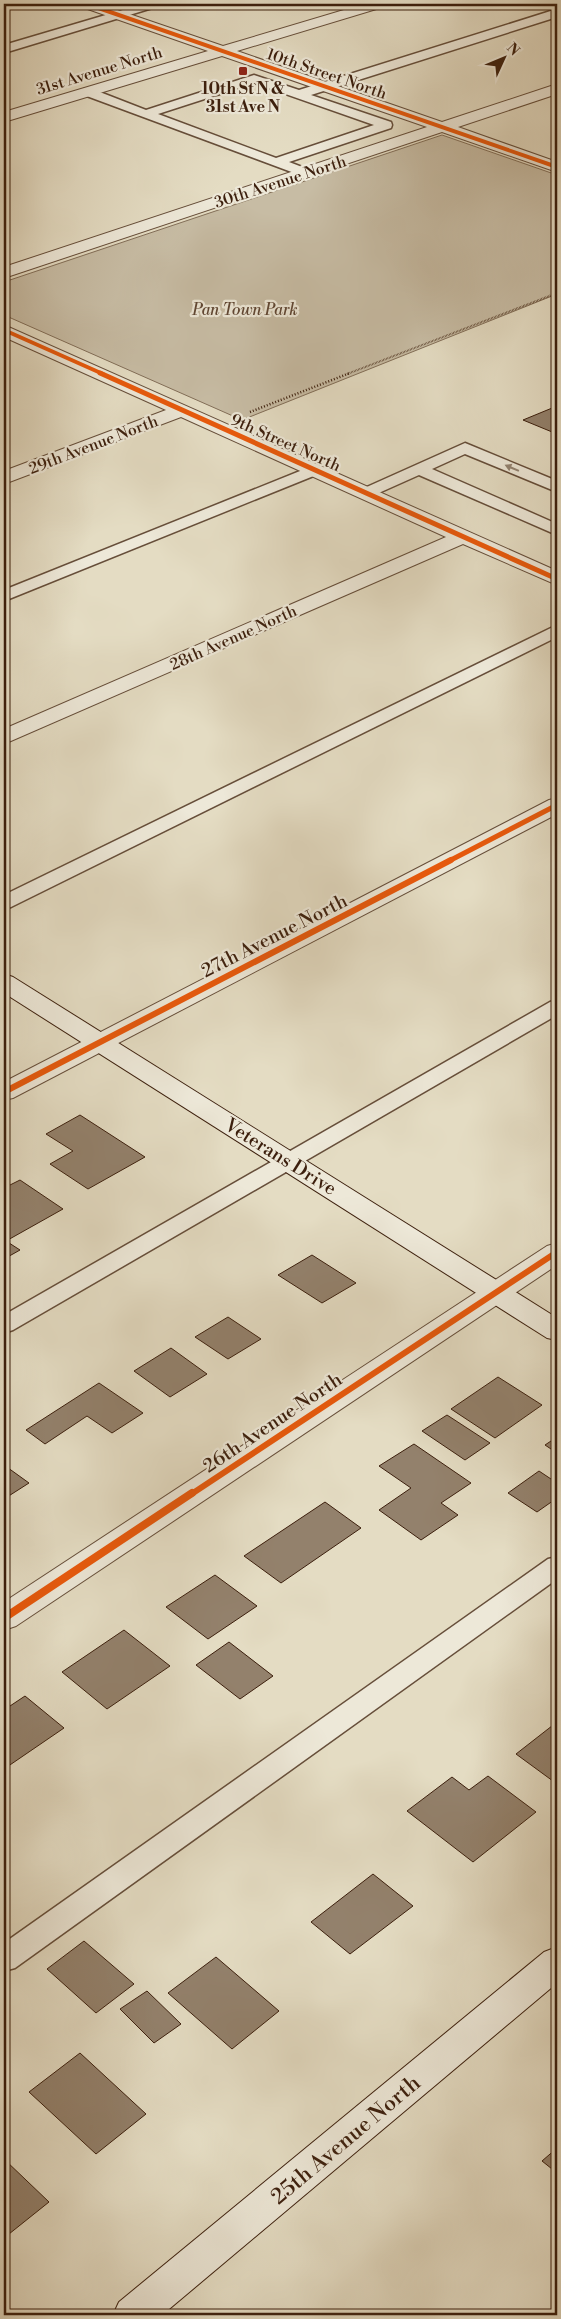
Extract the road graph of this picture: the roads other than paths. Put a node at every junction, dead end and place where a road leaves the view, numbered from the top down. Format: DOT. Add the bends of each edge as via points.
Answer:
graph roads {
  1 [pos="87,4"];
  2 [pos="155,4"];
  3 [pos="378,4"];
  4 [pos="557,13"];
  5 [pos="118,14"];
  6 [pos="4,48"];
  7 [pos="222,51"];
  8 [pos="325,87"];
  9 [pos="557,89"];
  10 [pos="88,92"];
  11 [pos="298,95"];
  12 [pos="146,114"];
  13 [pos="4,117"];
  14 [pos="444,128"];
  15 [pos="277,162"];
  16 [pos="557,167"];
  17 [pos="305,172"];
  18 [pos="4,273"];
  19 [pos="4,330"];
  20 [pos="182,410"];
  21 [pos="419,469"];
  22 [pos="315,470"];
  23 [pos="4,478"];
  24 [pos="557,487"];
  25 [pos="366,493"];
  26 [pos="557,530"];
  27 [pos="462,537"];
  28 [pos="557,579"];
  29 [pos="4,596"];
  30 [pos="557,630"];
  31 [pos="4,738"];
  32 [pos="557,805"];
  33 [pos="4,903"];
  34 [pos="4,982"];
  35 [pos="557,1006"];
  36 [pos="100,1042"];
  37 [pos="4,1092"];
  38 [pos="289,1161"];
  39 [pos="557,1252"];
  40 [pos="495,1292"];
  41 [pos="4,1325"];
  42 [pos="557,1331"];
  43 [pos="557,1566"];
  44 [pos="4,1618"];
  45 [pos="4,1959"];
  46 [pos="557,1962"];
  47 [pos="133,2315"];
  1 -- 5 [label="street, 10th Street North"];
  2 -- 5 [label="lane"];
  3 -- 7 [label="street, 31st Avenue North"];
  4 -- 8 [label="lane"];
  5 -- 6 [label="lane"];
  5 -- 7 [label="street, 10th Street North"];
  7 -- 8 [label="street, 10th Street North"];
  7 -- 10 [label="street, 31st Avenue North"];
  8 -- 11 [label="lane"];
  8 -- 14 [label="street, 10th Street North"];
  9 -- 14 [label="street, 30th Avenue North"];
  10 -- 12 [label="lane"];
  10 -- 13 [label="street, 31st Avenue North"];
  11 -- 12 [label="lane" via="254,79"];
  11 -- 15 [label="lane" via="386,125"];
  12 -- 15 [label="lane"];
  14 -- 16 [label="street, 10th Street North"];
  14 -- 17 [label="street, 30th Avenue North"];
  15 -- 17 [label="lane"];
  17 -- 18 [label="street, 30th Avenue North"];
  19 -- 20 [label="street, 9th Street North"];
  20 -- 22 [label="street, 9th Street North"];
  20 -- 23 [label="street, 29th Avenue North"];
  24 -- 21 [label="lane, one-way" via="465,448"];
  21 -- 25 [label="lane"];
  21 -- 26 [label="lane"];
  22 -- 25 [label="street, 9th Street North"];
  22 -- 29 [label="lane"];
  25 -- 27 [label="street, 9th Street North"];
  27 -- 28 [label="street, 9th Street North"];
  27 -- 31 [label="street, 28th Avenue North"];
  30 -- 33 [label="lane"];
  32 -- 36 [label="street, 27th Avenue North"];
  34 -- 36 [label="street, Veterans Drive"];
  35 -- 38 [label="lane"];
  36 -- 37 [label="street, 27th Avenue North"];
  36 -- 38 [label="street, Veterans Drive"];
  38 -- 40 [label="street, Veterans Drive"];
  38 -- 41 [label="lane"];
  39 -- 40 [label="street, 26th Avenue North"];
  40 -- 42 [label="street, Veterans Drive"];
  40 -- 44 [label="street, 26th Avenue North"];
  43 -- 45 [label="lane"];
  46 -- 47 [label="street, 25th Avenue North"];
}
